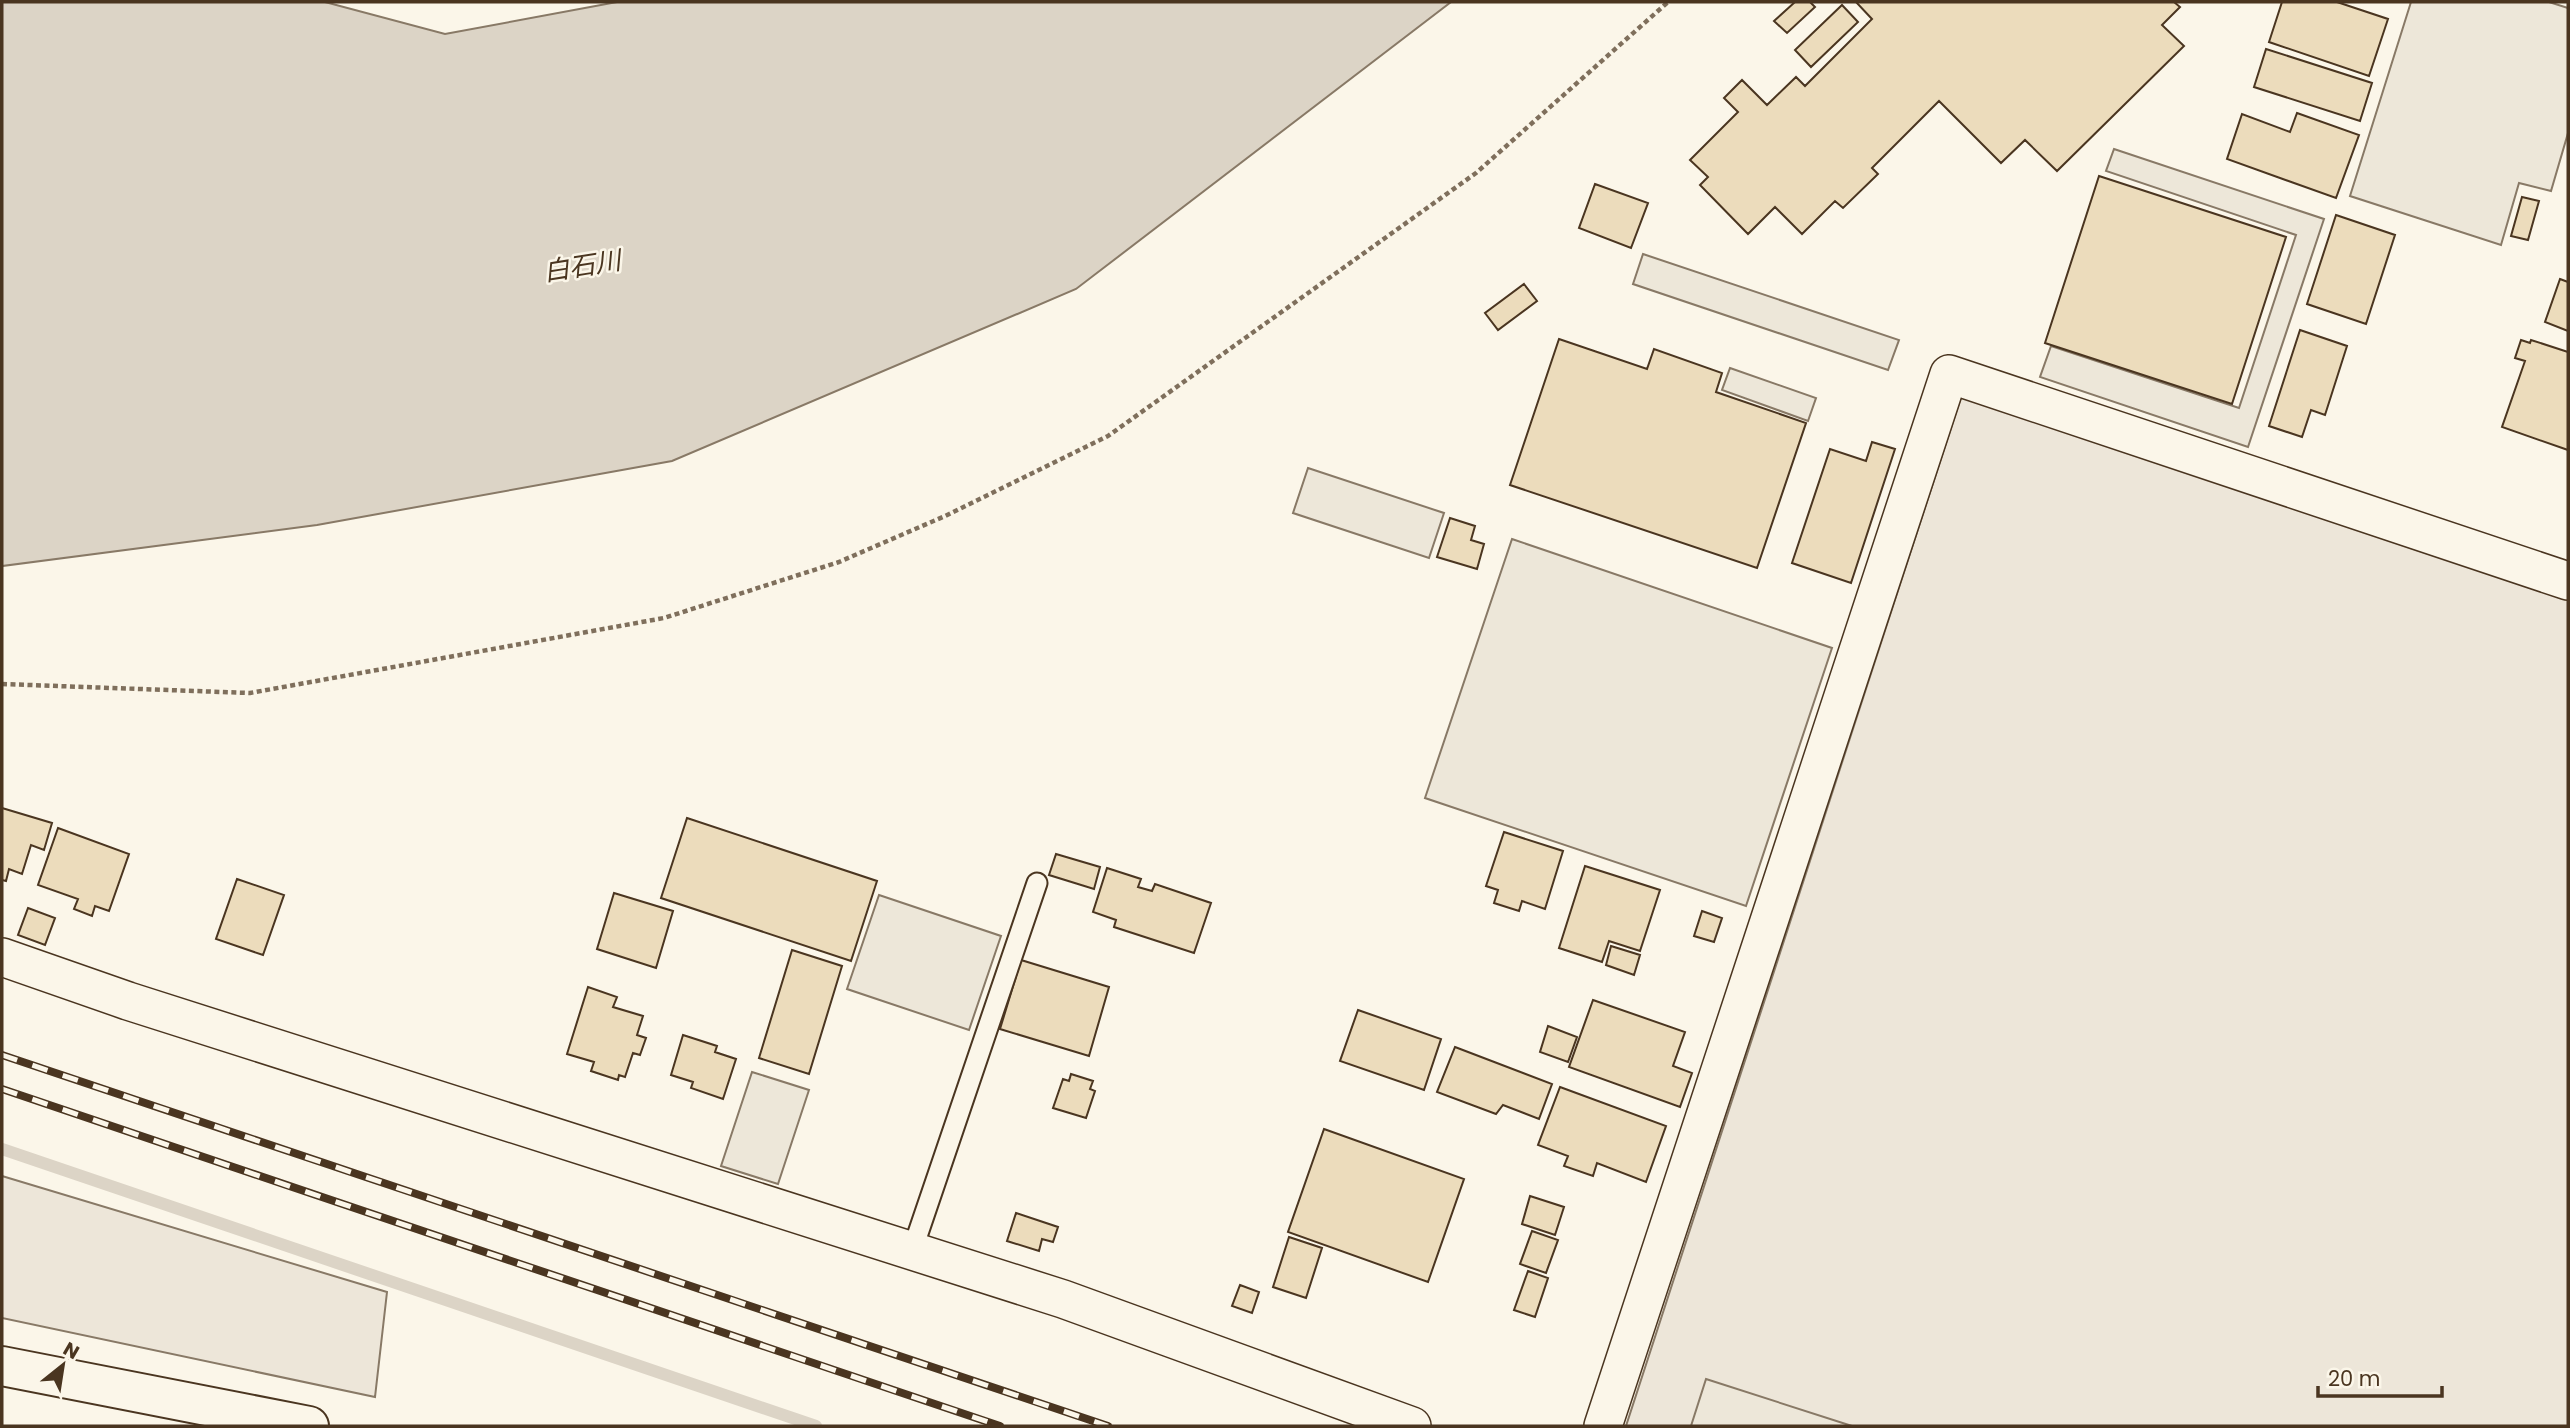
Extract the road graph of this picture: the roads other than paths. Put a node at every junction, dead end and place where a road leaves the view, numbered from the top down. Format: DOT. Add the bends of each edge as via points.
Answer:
graph roads {
  1 [pos="2568,581"];
  2 [pos="1037,883"];
  3 [pos="2,957"];
  4 [pos="912,1251"];
  5 [pos="2,1366"];
  6 [pos="309,1426"];
  7 [pos="1412,1426"];
  8 [pos="1603,1426"];
  1 -- 8 [label="street" via="1949,374"];
  2 -- 4 [label="lane"];
  3 -- 4 [label="street"];
  4 -- 7 [label="street" via="1063,1299"];
  5 -- 6 [label="main road"];
}
